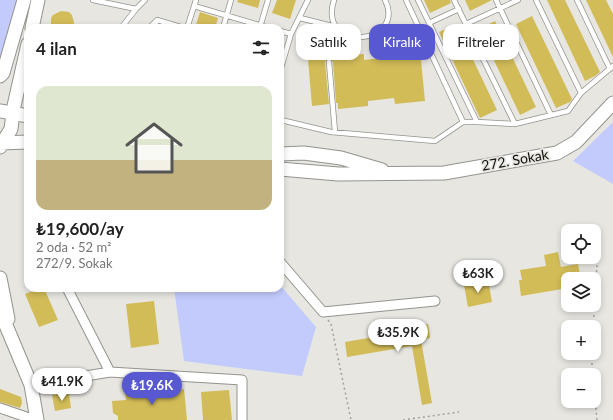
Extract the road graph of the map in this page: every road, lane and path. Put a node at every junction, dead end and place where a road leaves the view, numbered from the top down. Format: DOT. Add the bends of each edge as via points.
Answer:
graph roads {
  1 [pos="24,0"];
  2 [pos="38,0"];
  3 [pos="94,0"];
  4 [pos="145,0"];
  5 [pos="196,0"];
  6 [pos="231,0"];
  7 [pos="268,0"];
  8 [pos="308,0"];
  9 [pos="334,0"];
  10 [pos="385,0"];
  11 [pos="406,0"];
  12 [pos="418,0"];
  13 [pos="454,0"];
  14 [pos="496,0"];
  15 [pos="518,0"];
  16 [pos="536,0"];
  17 [pos="577,0"];
  18 [pos="194,6"];
  19 [pos="136,9"];
  20 [pos="459,9"];
  21 [pos="500,9"];
  22 [pos="227,16"];
  23 [pos="300,18"];
  24 [pos="157,20"];
  25 [pos="429,23"];
  26 [pos="33,24"];
  27 [pos="124,24"];
  28 [pos="153,24"];
  29 [pos="156,24"];
  30 [pos="170,24"];
  31 [pos="188,24"];
  32 [pos="225,24"];
  33 [pos="251,24"];
  34 [pos="261,24"];
  35 [pos="324,24"];
  36 [pos="335,24"];
  37 [pos="466,24"];
  38 [pos="284,32"];
  39 [pos="291,34"];
  40 [pos="361,38"];
  41 [pos="284,58"];
  42 [pos="484,60"];
  43 [pos="24,62"];
  44 [pos="329,62"];
  45 [pos="612,67"];
  46 [pos="0,76"];
  47 [pos="581,93"];
  48 [pos="613,103"];
  49 [pos="0,111"];
  50 [pos="13,113"];
  51 [pos="24,115"];
  52 [pos="551,115"];
  53 [pos="284,121"];
  54 [pos="463,122"];
  55 [pos="477,122"];
  56 [pos="515,124"];
  57 [pos="335,132"];
  58 [pos="24,142"];
  59 [pos="1,144"];
  60 [pos="284,154"];
  61 [pos="284,169"];
  62 [pos="397,174"];
  63 [pos="597,265"];
  64 [pos="284,267"];
  65 [pos="0,278"];
  66 [pos="69,292"];
  67 [pos="435,301"];
  68 [pos="0,311"];
  69 [pos="323,312"];
  70 [pos="593,320"];
  71 [pos="15,348"];
  72 [pos="110,372"];
  73 [pos="31,385"];
  74 [pos="0,408"];
  75 [pos="596,408"];
  76 [pos="459,412"];
  77 [pos="36,420"];
  78 [pos="242,420"];
  79 [pos="351,420"];
  80 [pos="403,420"];
  81 [pos="597,420"];
  1 -- 46 [label="street"];
  2 -- 26 [label="street"];
  3 -- 19 [label="lane"];
  4 -- 19 [label="lane"];
  5 -- 18 [label="lane"];
  6 -- 22 [label="lane"];
  7 -- 34 [label="lane"];
  8 -- 23 [label="lane"];
  9 -- 36 [label="lane" via="332,18"];
  10 -- 40 [label="lane" via="388,11 384,28 372,36"];
  11 -- 54 [label="lane"];
  12 -- 25 [label="lane"];
  13 -- 20 [label="lane"];
  14 -- 21 [label="lane"];
  15 -- 21 [label="lane"];
  16 -- 47 [label="lane"];
  17 -- 45 [label="lane"];
  18 -- 22 [label="lane"];
  18 -- 31 [label="lane"];
  19 -- 27 [label="lane"];
  20 -- 25 [label="lane"];
  20 -- 37 [label="lane"];
  21 -- 37 [label="lane"];
  21 -- 52 [label="lane"];
  22 -- 32 [label="lane"];
  22 -- 33 [label="lane"];
  23 -- 35 [label="lane"];
  23 -- 39 [label="lane"];
  24 -- 28 [label="lane"];
  24 -- 29 [label="lane"];
  24 -- 30 [label="lane"];
  25 -- 55 [label="lane"];
  38 -- 39 [label="lane"];
  39 -- 41 [label="lane"];
  42 -- 56 [label="lane"];
  43 -- 50 [label="street"];
  44 -- 57 [label="lane"];
  45 -- 47 [label="lane"];
  47 -- 52 [label="lane" via="568,111"];
  48 -- 62 [label="street, 272. Sokak" via="576,142 557,153 444,173"];
  49 -- 50 [label="street"];
  50 -- 51 [label="street"];
  50 -- 59 [label="street" via="11,129"];
  52 -- 56 [label="lane"];
  53 -- 57 [label="lane"];
  54 -- 55 [label="lane"];
  54 -- 57 [label="lane" via="435,141"];
  55 -- 56 [label="lane"];
  58 -- 59 [label="street"];
  60 -- 62 [label="street, 272. Sokak" via="304,153 341,158"];
  61 -- 62 [label="street, 272. Sokak" via="338,174"];
  63 -- 70 [label="path"];
  64 -- 69 [label="street"];
  65 -- 71 [label="street"];
  66 -- 72 [label="street"];
  67 -- 69 [label="street"];
  68 -- 71 [label="street"];
  69 -- 79 [label="path" via="331,324"];
  71 -- 73 [label="street"];
  72 -- 73 [label="street"];
  72 -- 78 [label="street" via="242,380"];
  73 -- 77 [label="street"];
  74 -- 77 [label="street"];
  75 -- 81 [label="path"];
  76 -- 80 [label="path"];
}
